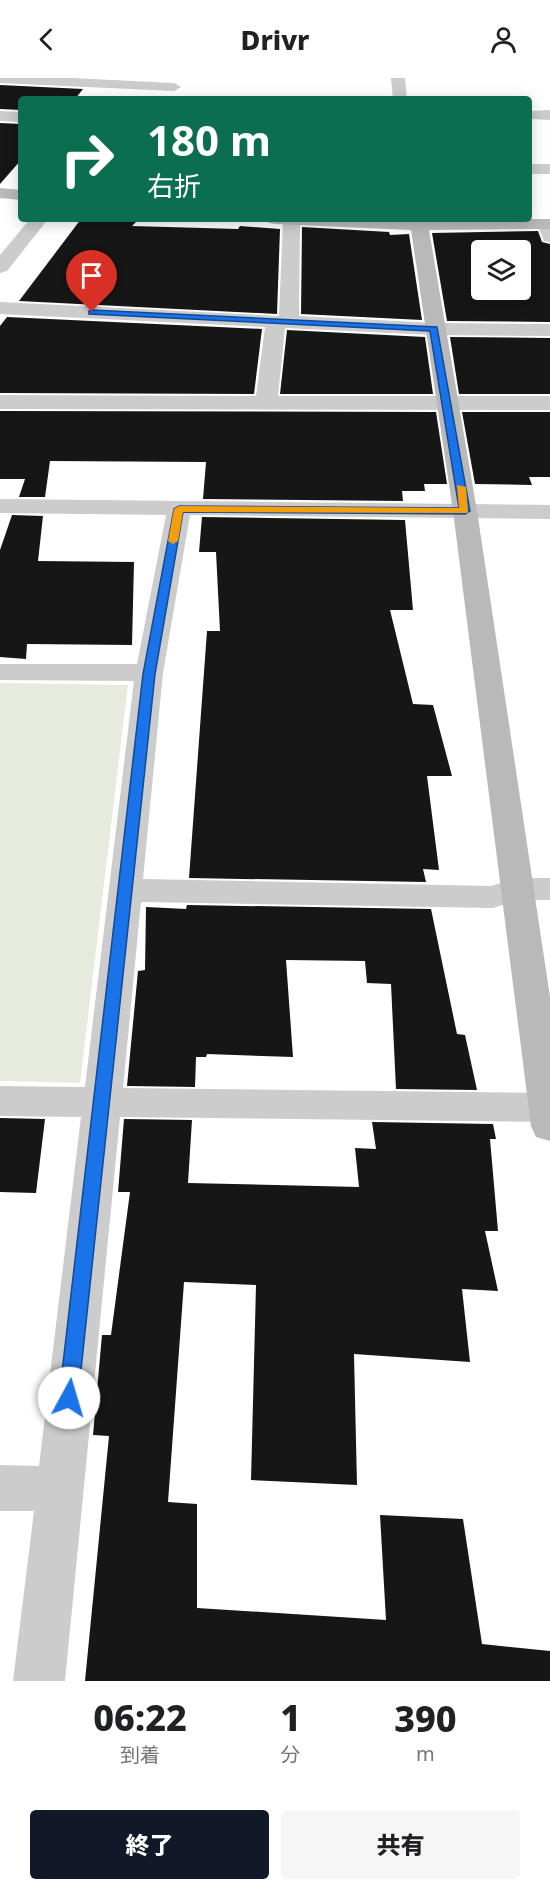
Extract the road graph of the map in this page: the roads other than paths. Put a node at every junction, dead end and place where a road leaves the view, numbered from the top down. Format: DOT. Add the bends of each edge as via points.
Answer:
graph roads {
  1 [pos="398,78"];
  2 [pos="0,79"];
  3 [pos="174,88"];
  4 [pos="400,96"];
  5 [pos="532,115"];
  6 [pos="550,115"];
  7 [pos="0,116"];
  8 [pos="18,117"];
  9 [pos="532,169"];
  10 [pos="550,169"];
  11 [pos="0,193"];
  12 [pos="18,195"];
  13 [pos="37,222"];
  14 [pos="283,222"];
  15 [pos="418,222"];
  16 [pos="549,228"];
  17 [pos="0,267"];
  18 [pos="0,308"];
  19 [pos="282,322"];
  20 [pos="434,329"];
  21 [pos="550,330"];
  22 [pos="0,402"];
  23 [pos="266,402"];
  24 [pos="446,403"];
  25 [pos="550,403"];
  26 [pos="0,506"];
  27 [pos="179,509"];
  28 [pos="465,511"];
  29 [pos="550,512"];
  30 [pos="0,672"];
  31 [pos="149,674"];
  32 [pos="516,889"];
  33 [pos="550,889"];
  34 [pos="124,890"];
  35 [pos="0,1101"];
  36 [pos="100,1103"];
  37 [pos="549,1117"];
  38 [pos="0,1488"];
  39 [pos="59,1489"];
  40 [pos="39,1681"];
  1 -- 4 [label="street"];
  2 -- 3 [label="street"];
  5 -- 6 [label="street"];
  7 -- 8 [label="street"];
  9 -- 10 [label="street"];
  11 -- 12 [label="street"];
  13 -- 17 [label="street"];
  14 -- 19 [label="street"];
  15 -- 16 [label="street"];
  15 -- 20 [label="street"];
  18 -- 19 [label="street"];
  19 -- 20 [label="street"];
  19 -- 23 [label="street"];
  20 -- 21 [label="street"];
  20 -- 24 [label="street"];
  22 -- 23 [label="street"];
  23 -- 24 [label="street"];
  24 -- 25 [label="street"];
  24 -- 28 [label="street"];
  26 -- 27 [label="street"];
  27 -- 28 [label="street"];
  27 -- 31 [label="street"];
  28 -- 29 [label="street"];
  28 -- 32 [label="street"];
  30 -- 31 [label="street"];
  31 -- 34 [label="street"];
  32 -- 33 [label="street"];
  32 -- 34 [label="street" via="493,897"];
  32 -- 37 [label="street"];
  34 -- 36 [label="street"];
  35 -- 36 [label="street"];
  36 -- 37 [label="street"];
  36 -- 39 [label="street"];
  38 -- 39 [label="street"];
  39 -- 40 [label="street"];
}
